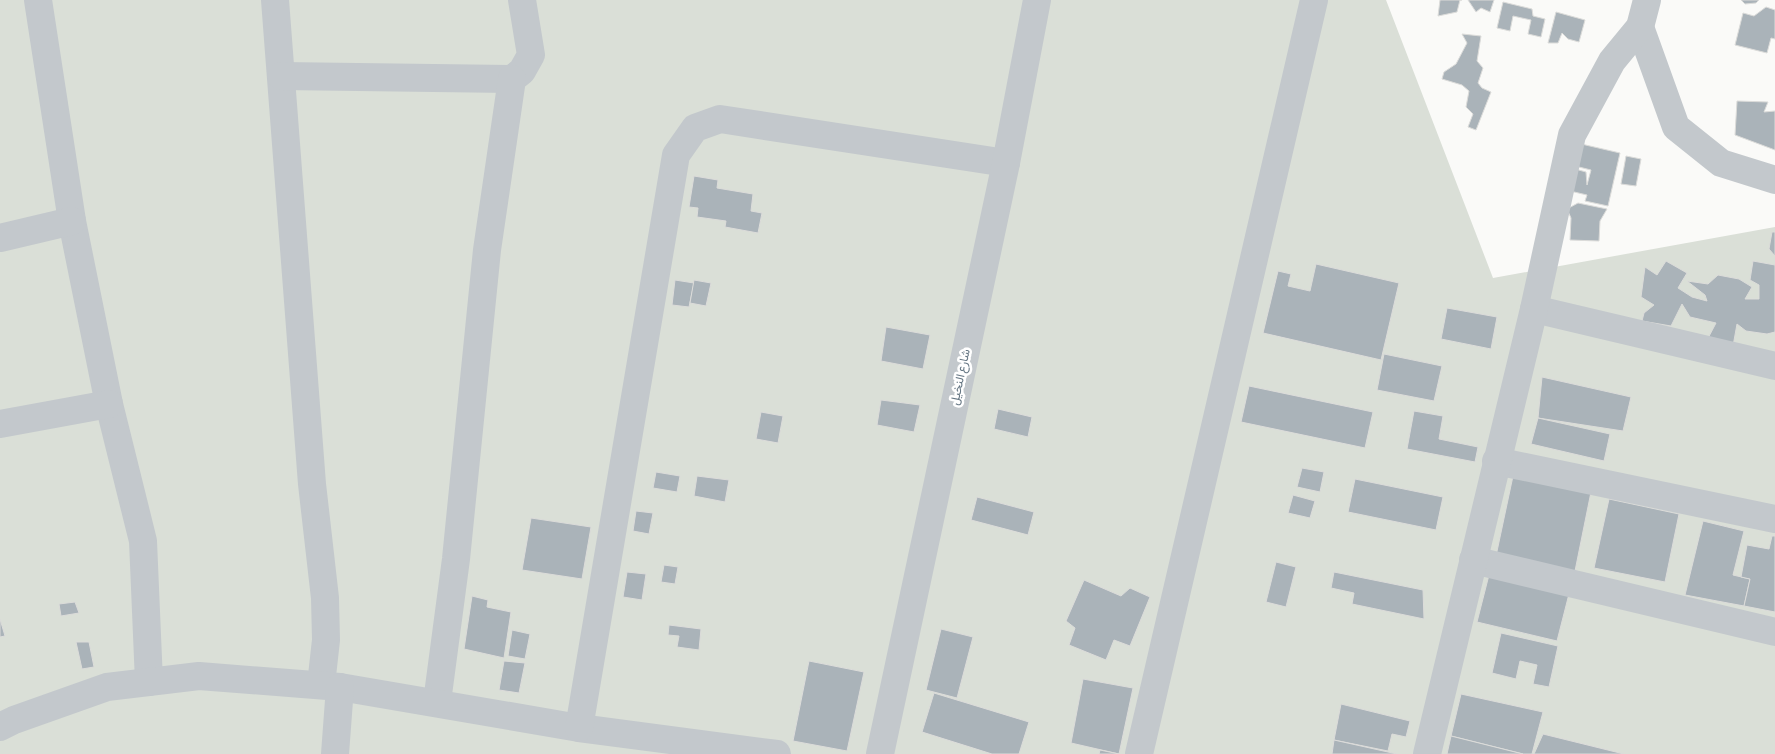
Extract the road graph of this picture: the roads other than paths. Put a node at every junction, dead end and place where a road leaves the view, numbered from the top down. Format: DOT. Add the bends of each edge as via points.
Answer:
graph roads {
  1 [pos="38,0"];
  2 [pos="275,0"];
  3 [pos="522,0"];
  4 [pos="1037,0"];
  5 [pos="1314,0"];
  6 [pos="1647,0"];
  7 [pos="1640,27"];
  8 [pos="281,76"];
  9 [pos="512,79"];
  10 [pos="1006,163"];
  11 [pos="1775,180"];
  12 [pos="72,221"];
  13 [pos="0,238"];
  14 [pos="1534,309"];
  15 [pos="1775,366"];
  16 [pos="109,404"];
  17 [pos="0,424"];
  18 [pos="1496,461"];
  19 [pos="1775,518"];
  20 [pos="1473,560"];
  21 [pos="1775,632"];
  22 [pos="149,682"];
  23 [pos="331,686"];
  24 [pos="437,702"];
  25 [pos="0,727"];
  26 [pos="579,728"];
  27 [pos="335,754"];
  28 [pos="777,754"];
  29 [pos="880,754"];
  30 [pos="1139,754"];
  31 [pos="1427,754"];
  1 -- 12 [label="street"];
  2 -- 8 [label="street"];
  3 -- 9 [label="street" via="531,56 522,71"];
  4 -- 10 [label="street, شارع النخيل"];
  5 -- 30 [label="street"];
  6 -- 7 [label="street"];
  7 -- 11 [label="street" via="1676,127 1721,163"];
  7 -- 14 [label="street" via="1612,61 1572,135"];
  8 -- 9 [label="street"];
  8 -- 23 [label="street"];
  9 -- 24 [label="street" via="486,250 456,558"];
  10 -- 26 [label="street" via="720,119 695,128 676,155"];
  10 -- 29 [label="street, شارع النخيل"];
  12 -- 13 [label="street"];
  12 -- 16 [label="street"];
  14 -- 15 [label="street"];
  14 -- 18 [label="street"];
  16 -- 17 [label="street"];
  16 -- 22 [label="street" via="143,541"];
  18 -- 19 [label="street"];
  18 -- 20 [label="street"];
  20 -- 21 [label="street"];
  20 -- 31 [label="street"];
  22 -- 23 [label="street" via="198,676"];
  22 -- 25 [label="street" via="107,687"];
  23 -- 24 [label="street"];
  23 -- 27 [label="street"];
  24 -- 26 [label="street"];
  26 -- 28 [label="street"];
}
